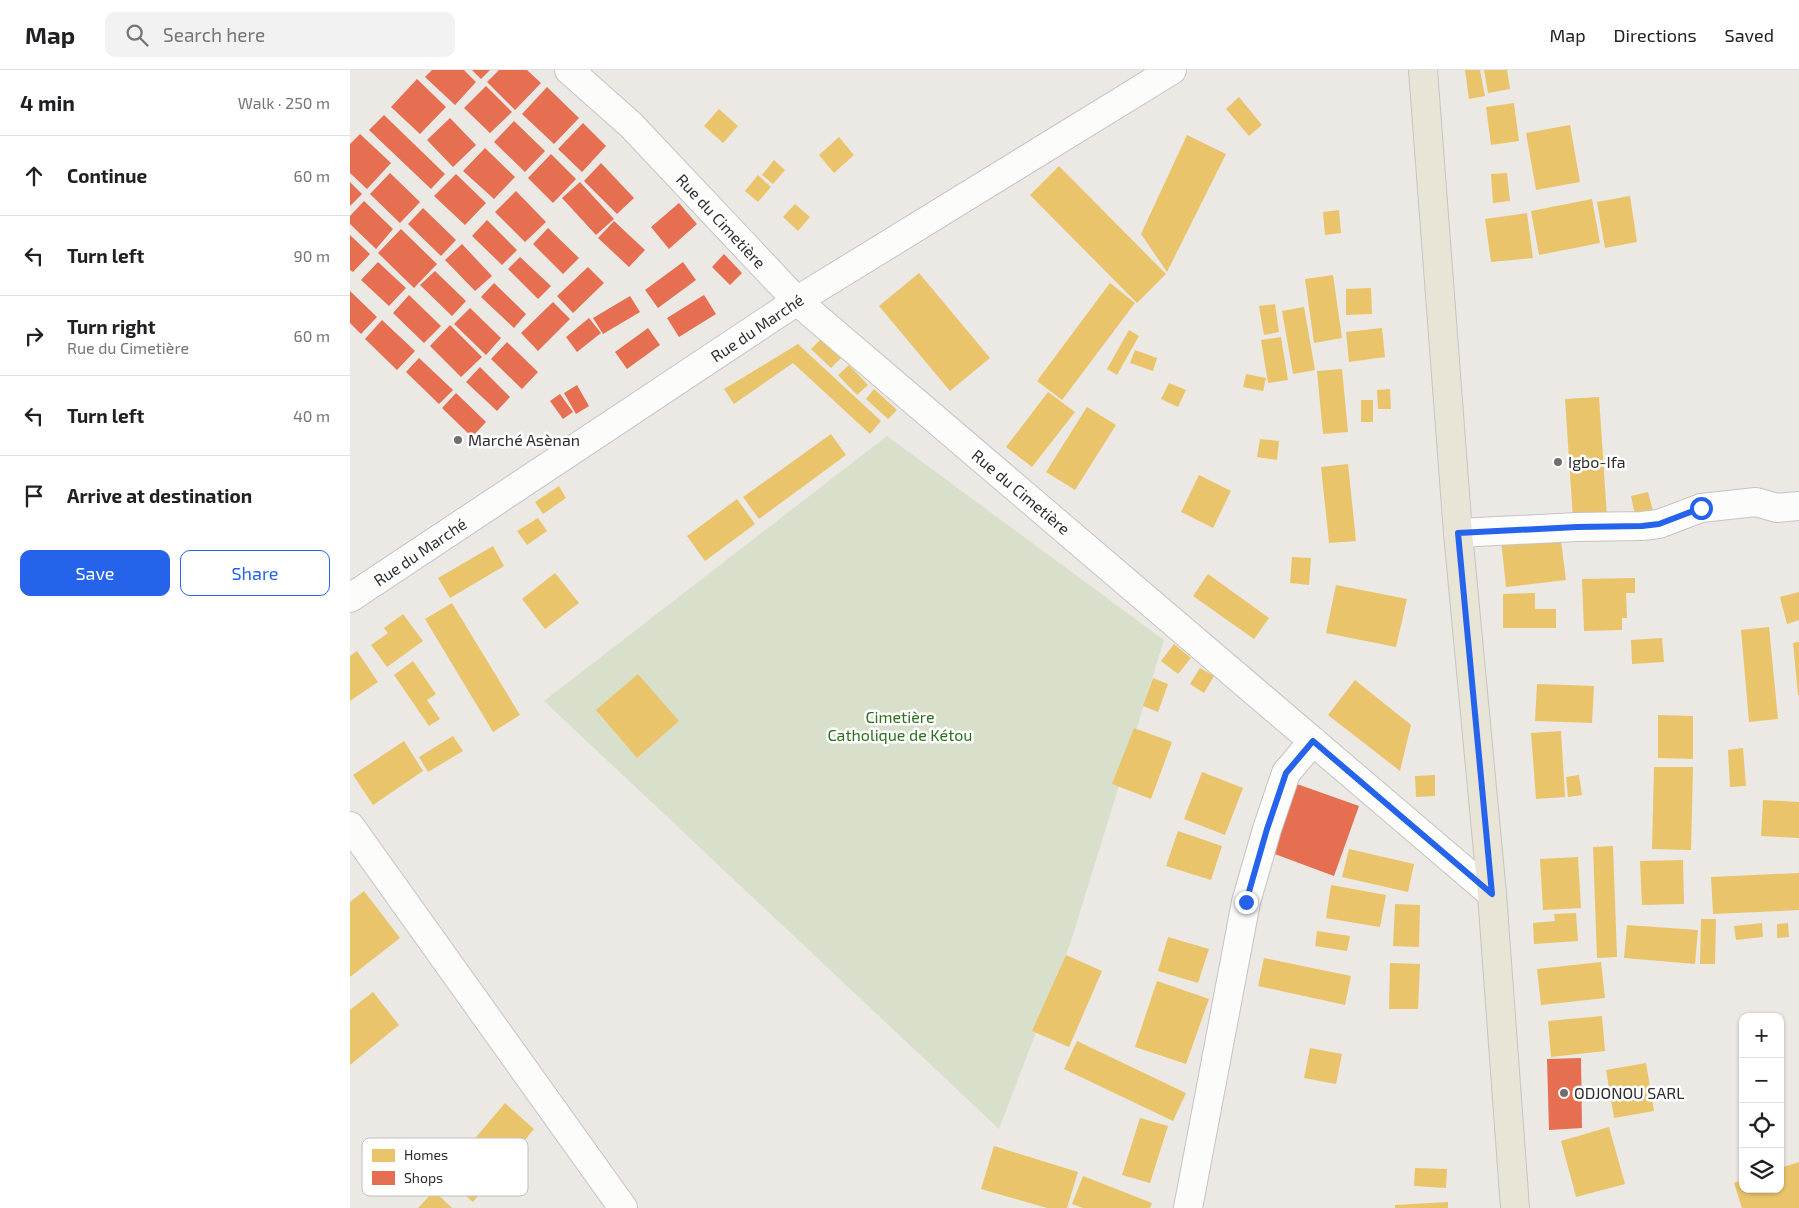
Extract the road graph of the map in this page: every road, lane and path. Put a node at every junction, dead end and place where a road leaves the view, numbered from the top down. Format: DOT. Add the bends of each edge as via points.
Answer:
graph roads {
  1 [pos="569,70"];
  2 [pos="1172,70"];
  3 [pos="1423,70"];
  4 [pos="797,301"];
  5 [pos="1799,506"];
  6 [pos="1458,533"];
  7 [pos="350,598"];
  8 [pos="1313,741"];
  9 [pos="350,826"];
  10 [pos="1492,894"];
  11 [pos="622,1208"];
  12 [pos="1188,1208"];
  13 [pos="1515,1208"];
  1 -- 4 [label="street, Rue du Cimetière" via="631,126"];
  2 -- 4 [label="street, Rue du Marché"];
  3 -- 6 [label="main road"];
  4 -- 7 [label="street, Rue du Marché"];
  4 -- 8 [label="street, Rue du Cimetière"];
  5 -- 6 [label="street" via="1776,508 1756,502 1701,508 1659,524 1642,526"];
  6 -- 10 [label="main road"];
  8 -- 10 [label="street, Rue du Cimetière"];
  8 -- 12 [label="street" via="1286,773 1246,902"];
  9 -- 11 [label="street"];
  10 -- 13 [label="main road"];
}
